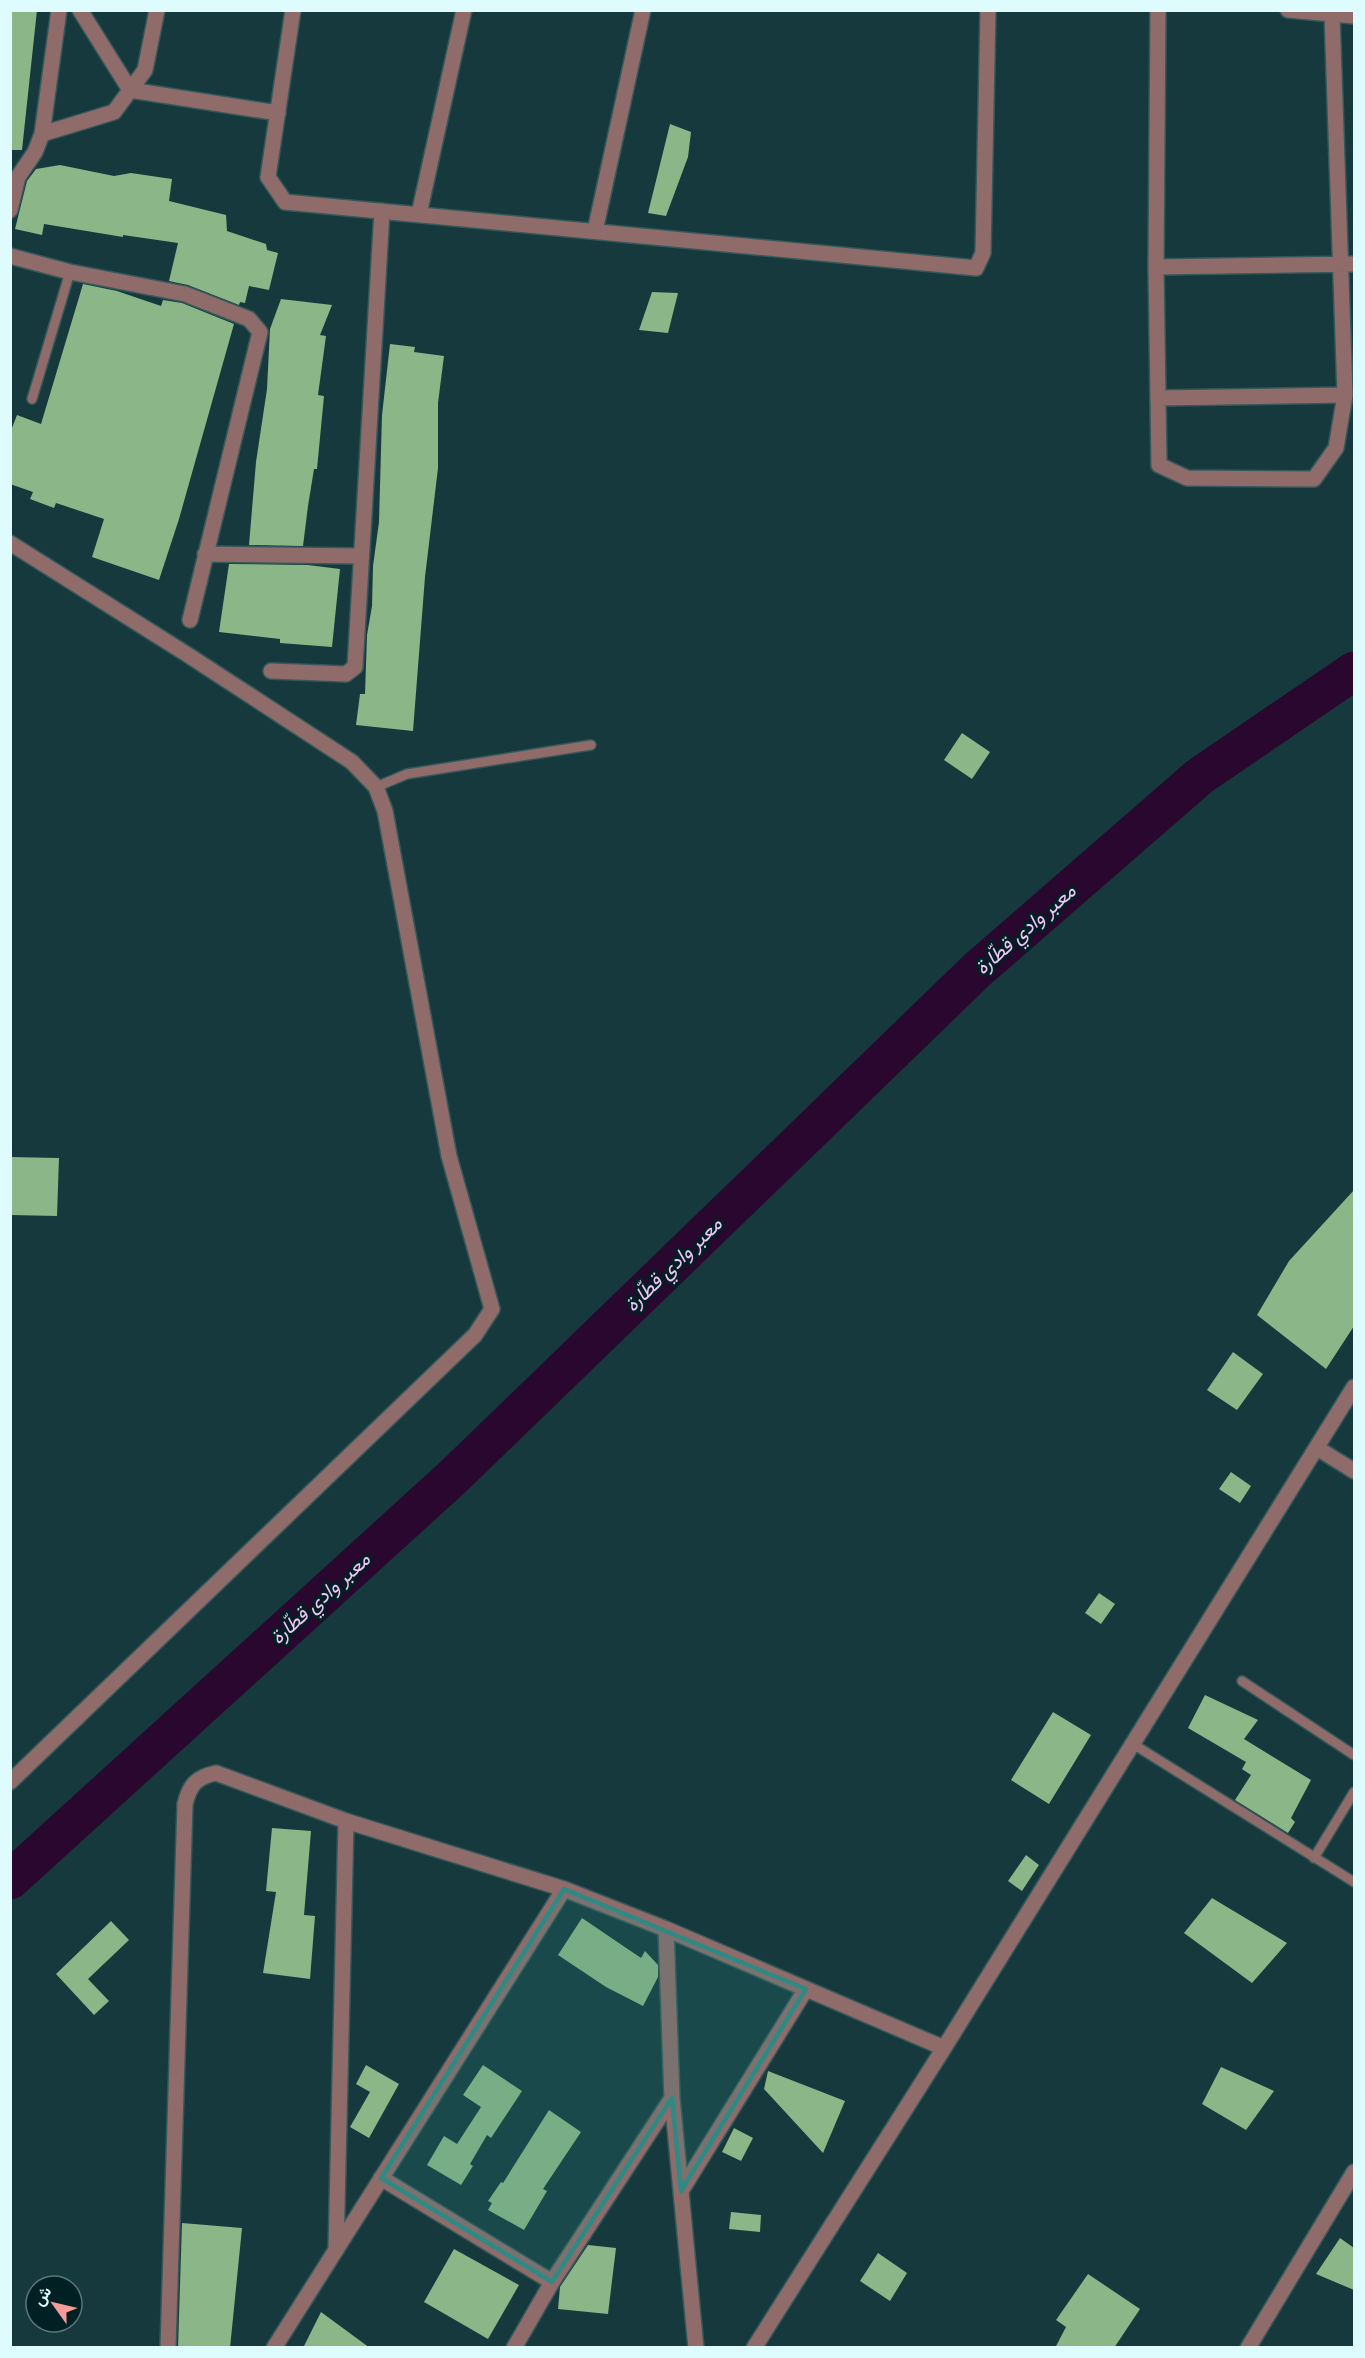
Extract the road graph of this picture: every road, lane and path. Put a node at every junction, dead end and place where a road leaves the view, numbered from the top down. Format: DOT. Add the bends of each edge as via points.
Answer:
graph roads {
  1 [pos="59,10"];
  2 [pos="80,10"];
  3 [pos="157,10"];
  4 [pos="293,10"];
  5 [pos="465,10"];
  6 [pos="643,10"];
  7 [pos="988,10"];
  8 [pos="1158,10"];
  9 [pos="1288,10"];
  10 [pos="1332,14"];
  11 [pos="1354,16"];
  12 [pos="130,90"];
  13 [pos="278,113"];
  14 [pos="42,134"];
  15 [pos="10,210"];
  16 [pos="382,211"];
  17 [pos="419,214"];
  18 [pos="595,231"];
  19 [pos="10,256"];
  20 [pos="1347,264"];
  21 [pos="1156,267"];
  22 [pos="70,272"];
  23 [pos="1345,395"];
  24 [pos="1158,398"];
  25 [pos="32,399"];
  26 [pos="10,543"];
  27 [pos="205,554"];
  28 [pos="361,556"];
  29 [pos="190,620"];
  30 [pos="271,671"];
  31 [pos="591,745"];
  32 [pos="376,787"];
  33 [pos="1354,1387"];
  34 [pos="1317,1448"];
  35 [pos="1354,1471"];
  36 [pos="1242,1681"];
  37 [pos="1133,1744"];
  38 [pos="1354,1755"];
  39 [pos="10,1782"];
  40 [pos="1354,1792"];
  41 [pos="346,1821"];
  42 [pos="1314,1858"];
  43 [pos="1354,1882"];
  44 [pos="564,1889"];
  45 [pos="666,1929"];
  46 [pos="806,1989"];
  47 [pos="944,2048"];
  48 [pos="672,2098"];
  49 [pos="1354,2172"];
  50 [pos="381,2178"];
  51 [pos="681,2191"];
  52 [pos="336,2250"];
  53 [pos="552,2282"];
  54 [pos="168,2348"];
  55 [pos="274,2348"];
  56 [pos="514,2348"];
  57 [pos="696,2348"];
  58 [pos="754,2348"];
  59 [pos="1248,2348"];
  1 -- 14 [label="street"];
  2 -- 12 [label="street"];
  3 -- 12 [label="street" via="145,70"];
  4 -- 13 [label="street"];
  5 -- 17 [label="street"];
  6 -- 18 [label="street"];
  7 -- 18 [label="street" via="983,253 976,268"];
  8 -- 21 [label="street"];
  9 -- 10 [label="street"];
  10 -- 11 [label="street"];
  10 -- 20 [label="street"];
  12 -- 13 [label="street"];
  12 -- 14 [label="street" via="114,112"];
  13 -- 16 [label="street" via="268,177 285,202"];
  14 -- 15 [label="street" via="35,153 18,177"];
  16 -- 17 [label="street"];
  16 -- 28 [label="street"];
  17 -- 18 [label="street"];
  19 -- 22 [label="street"];
  20 -- 21 [label="street"];
  20 -- 23 [label="street"];
  21 -- 24 [label="street"];
  22 -- 25 [label="lane"];
  22 -- 27 [label="street" via="184,294 249,319 260,332"];
  23 -- 24 [label="street"];
  23 -- 24 [label="street" via="1336,448 1314,479 1186,478 1159,465"];
  26 -- 32 [label="street" via="352,762"];
  27 -- 28 [label="street"];
  27 -- 29 [label="street"];
  28 -- 30 [label="street" via="355,667 346,674"];
  31 -- 32 [label="lane" via="407,774"];
  32 -- 39 [label="street" via="386,811 448,1156 492,1309 475,1335"];
  33 -- 34 [label="street"];
  34 -- 35 [label="street"];
  34 -- 37 [label="street"];
  36 -- 38 [label="lane"];
  37 -- 42 [label="lane"];
  37 -- 47 [label="street"];
  40 -- 42 [label="lane"];
  41 -- 44 [label="street"];
  41 -- 52 [label="street"];
  41 -- 54 [label="street" via="216,1773 194,1780 188,1791"];
  42 -- 43 [label="lane"];
  44 -- 45 [label="street"];
  44 -- 50 [label="street"];
  45 -- 46 [label="street"];
  45 -- 48 [label="street"];
  46 -- 47 [label="street"];
  46 -- 51 [label="street"];
  47 -- 58 [label="street"];
  48 -- 51 [label="street"];
  48 -- 53 [label="street"];
  49 -- 59 [label="street"];
  50 -- 52 [label="street"];
  50 -- 53 [label="street"];
  51 -- 57 [label="street"];
  52 -- 55 [label="street"];
  53 -- 56 [label="street"];
}
